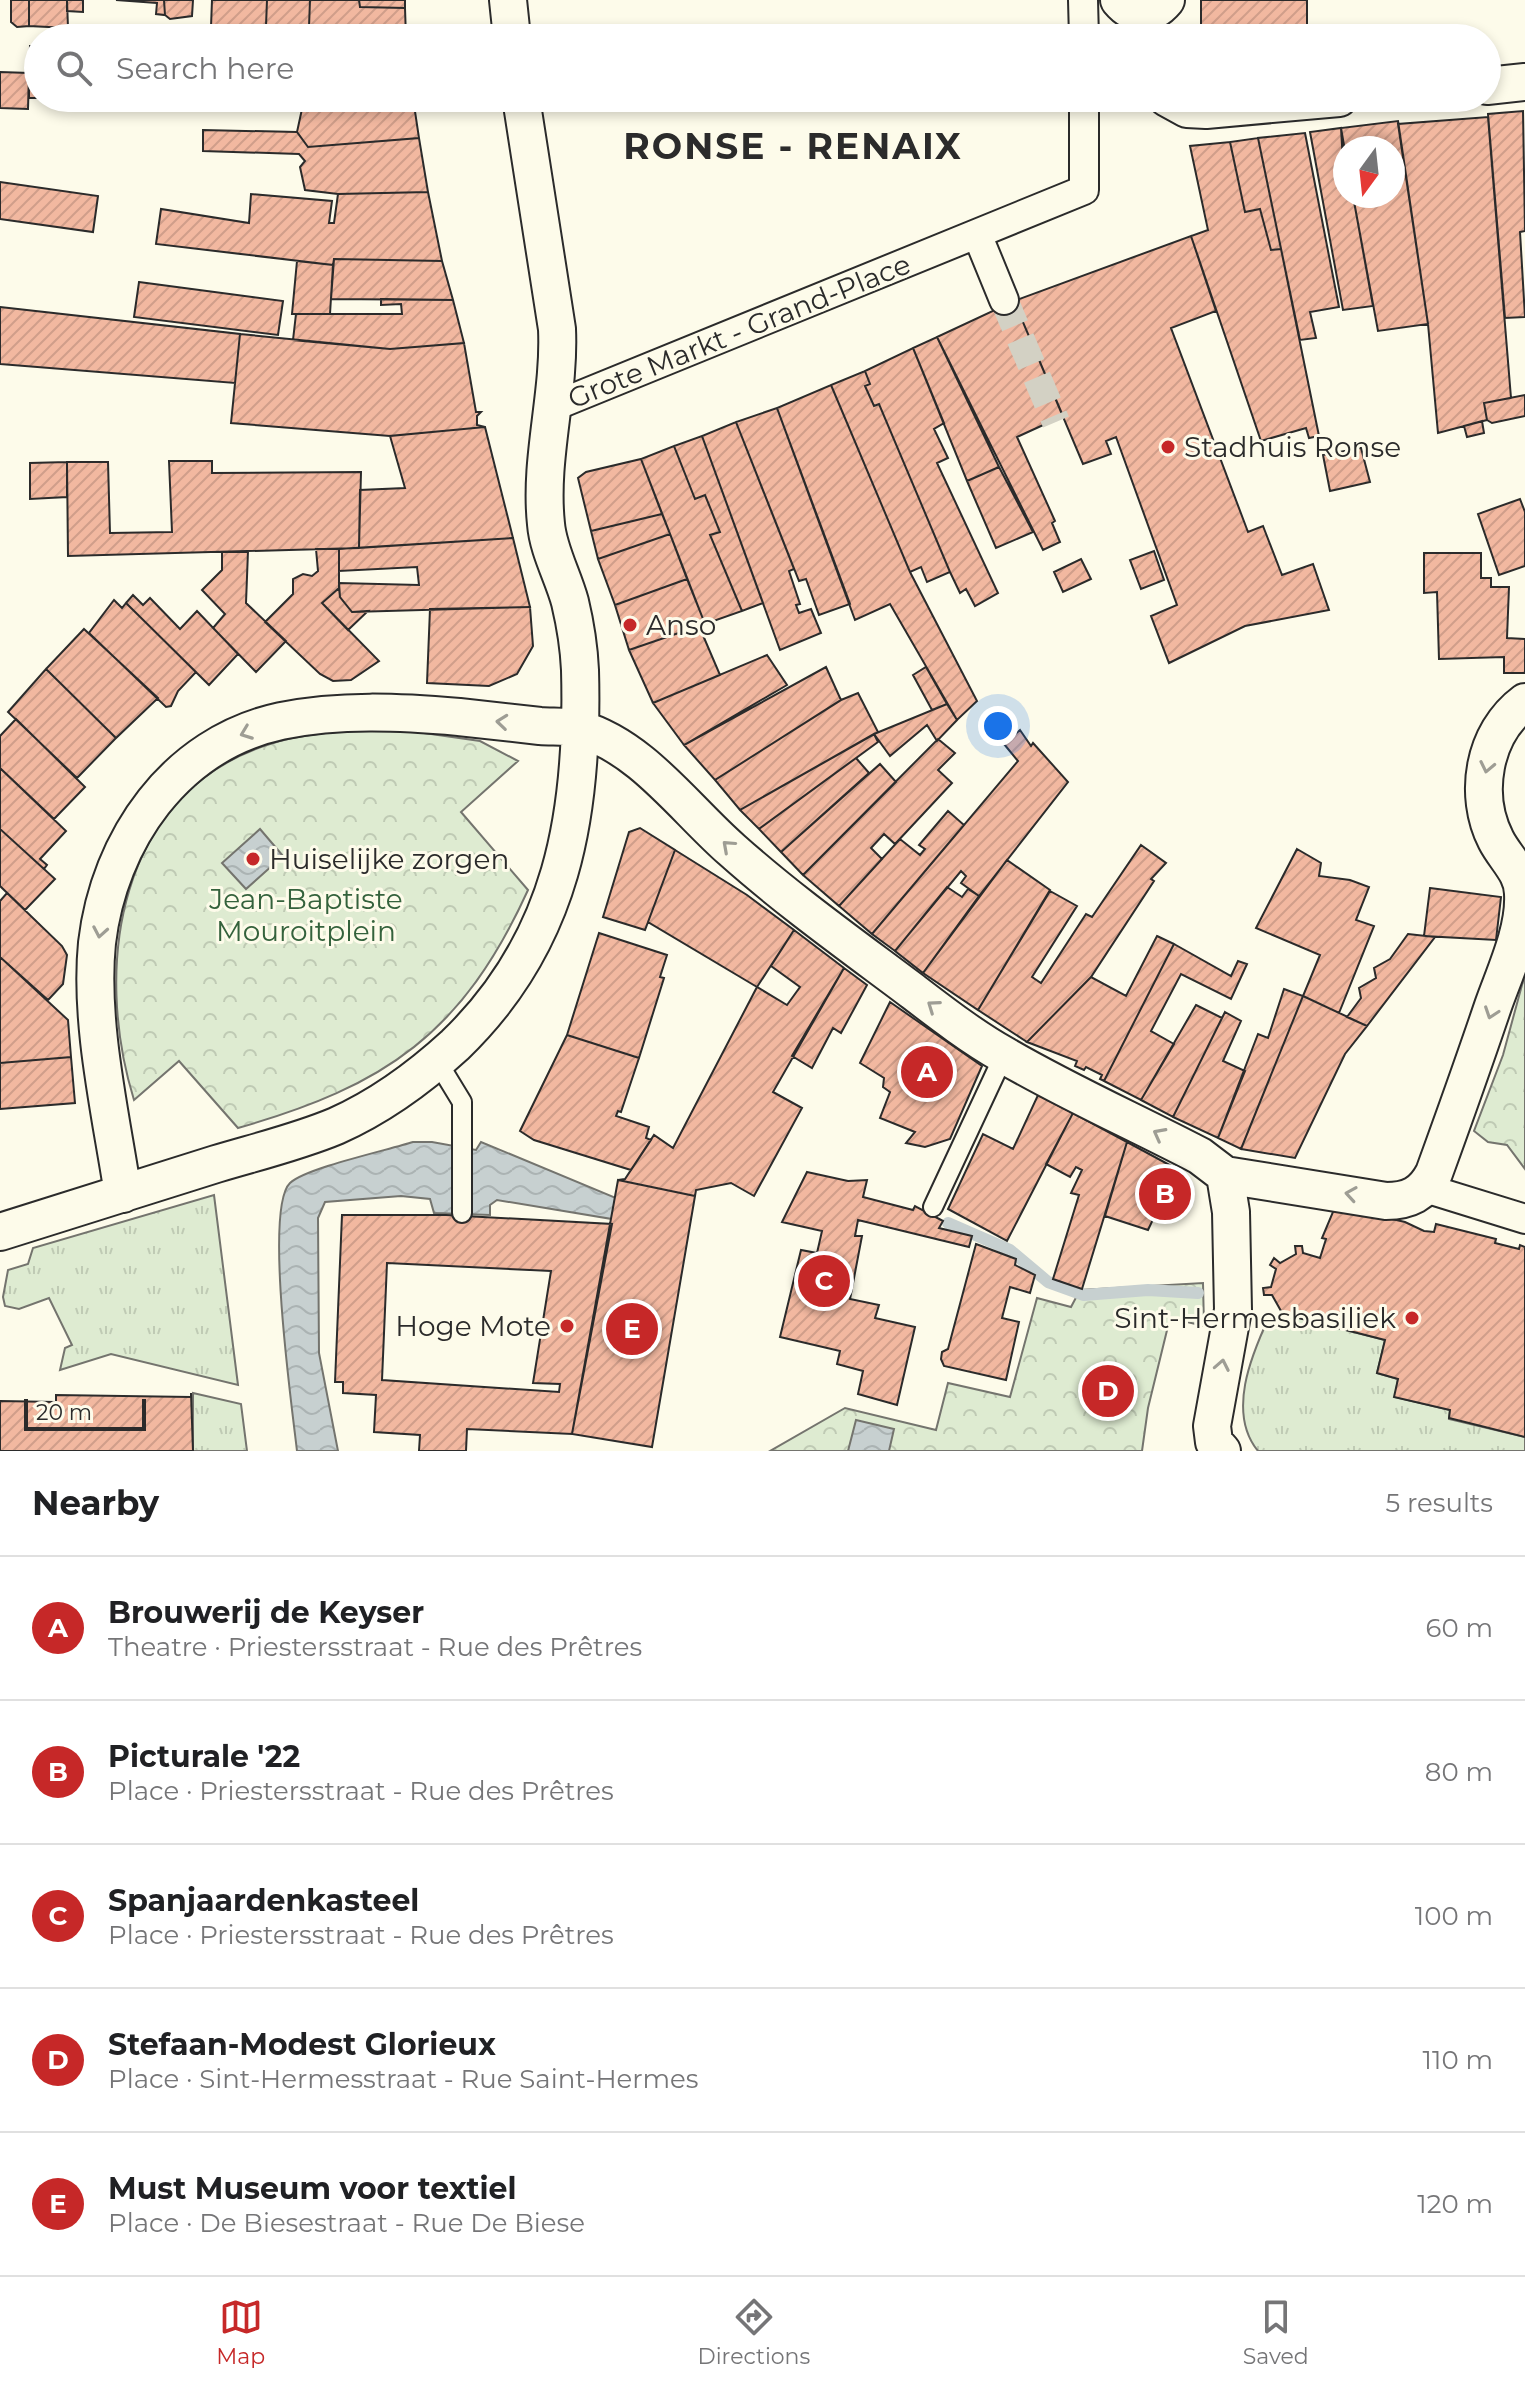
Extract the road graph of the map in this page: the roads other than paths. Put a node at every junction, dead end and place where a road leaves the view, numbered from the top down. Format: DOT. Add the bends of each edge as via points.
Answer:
graph roads {
  1 [pos="508,0"];
  2 [pos="1083,0"];
  3 [pos="511,24"];
  4 [pos="1084,24"];
  5 [pos="1525,82"];
  6 [pos="1501,85"];
  7 [pos="523,112"];
  8 [pos="1084,112"];
  9 [pos="977,234"];
  10 [pos="1004,300"];
  11 [pos="552,407"];
  12 [pos="1525,702"];
  13 [pos="580,729"];
  14 [pos="1004,1055"];
  15 [pos="437,1061"];
  16 [pos="1225,1175"];
  17 [pos="1425,1188"];
  18 [pos="123,1194"];
  19 [pos="933,1207"];
  20 [pos="462,1213"];
  21 [pos="1525,1219"];
  22 [pos="0,1232"];
  23 [pos="1212,1448"];
  1 -- 3 [label="street"];
  2 -- 4 [label="street"];
  5 -- 6 [label="street"];
  7 -- 11 [label="street, Grote Markt - Grand-Place" via="557,329"];
  8 -- 9 [label="street, Grote Markt - Grand-Place" via="1084,190"];
  9 -- 10 [label="street"];
  9 -- 11 [label="street, Grote Markt - Grand-Place"];
  11 -- 13 [label="street" via="543,475 546,527 571,604 580,666"];
  12 -- 17 [label="street, one-way" via="1496,738 1483,792 1492,831 1522,881 1521,913 1503,978"];
  14 -- 13 [label="street, one-way" via="777,888 644,765"];
  13 -- 15 [label="street" via="568,840 546,918 501,995"];
  13 -- 18 [label="street, one-way" via="395,712 318,715 238,735 200,756 169,783 126,841 112,874 97,944 102,1055"];
  16 -- 14 [label="street, one-way" via="1186,1149"];
  14 -- 19 [label="lane"];
  15 -- 18 [label="street" via="405,1088 335,1126"];
  15 -- 20 [label="lane" via="462,1102"];
  17 -- 16 [label="street, one-way" via="1402,1200 1386,1201"];
  23 -- 16 [label="street, one-way" via="1233,1310"];
  17 -- 21 [label="street"];
  18 -- 22 [label="street"];
}
